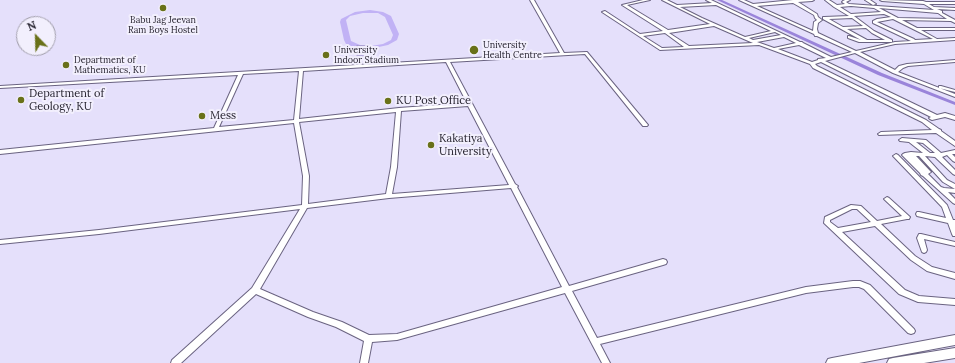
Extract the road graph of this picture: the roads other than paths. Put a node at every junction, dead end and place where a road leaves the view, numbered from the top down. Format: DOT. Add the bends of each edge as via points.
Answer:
graph roads {
  1 [pos="532,0"];
  2 [pos="648,0"];
  3 [pos="664,0"];
  4 [pos="708,0"];
  5 [pos="741,0"];
  6 [pos="812,0"];
  7 [pos="827,0"];
  8 [pos="848,0"];
  9 [pos="867,0"];
  10 [pos="882,0"];
  11 [pos="919,0"];
  12 [pos="942,0"];
  13 [pos="792,1"];
  14 [pos="955,1"];
  15 [pos="925,3"];
  16 [pos="947,3"];
  17 [pos="717,4"];
  18 [pos="753,5"];
  19 [pos="848,5"];
  20 [pos="676,6"];
  21 [pos="835,6"];
  22 [pos="876,7"];
  23 [pos="955,8"];
  24 [pos="935,9"];
  25 [pos="856,11"];
  26 [pos="604,12"];
  27 [pos="883,12"];
  28 [pos="941,12"];
  29 [pos="851,16"];
  30 [pos="946,16"];
  31 [pos="955,16"];
  32 [pos="817,18"];
  33 [pos="824,18"];
  34 [pos="894,18"];
  35 [pos="953,21"];
  36 [pos="715,25"];
  37 [pos="866,27"];
  38 [pos="843,28"];
  39 [pos="915,29"];
  40 [pos="955,29"];
  41 [pos="775,30"];
  42 [pos="666,32"];
  43 [pos="640,35"];
  44 [pos="816,35"];
  45 [pos="786,36"];
  46 [pos="848,37"];
  47 [pos="744,38"];
  48 [pos="955,39"];
  49 [pos="914,40"];
  50 [pos="936,40"];
  51 [pos="866,41"];
  52 [pos="893,42"];
  53 [pos="756,43"];
  54 [pos="801,43"];
  55 [pos="687,47"];
  56 [pos="774,49"];
  57 [pos="856,52"];
  58 [pos="563,55"];
  59 [pos="831,58"];
  60 [pos="820,60"];
  61 [pos="955,61"];
  62 [pos="448,62"];
  63 [pos="948,62"];
  64 [pos="812,63"];
  65 [pos="955,66"];
  66 [pos="301,70"];
  67 [pos="895,72"];
  68 [pos="241,73"];
  69 [pos="902,75"];
  70 [pos="0,87"];
  71 [pos="954,91"];
  72 [pos="955,96"];
  73 [pos="470,104"];
  74 [pos="399,110"];
  75 [pos="936,117"];
  76 [pos="955,118"];
  77 [pos="924,120"];
  78 [pos="296,121"];
  79 [pos="645,125"];
  80 [pos="216,129"];
  81 [pos="939,131"];
  82 [pos="881,134"];
  83 [pos="902,140"];
  84 [pos="910,140"];
  85 [pos="954,143"];
  86 [pos="0,152"];
  87 [pos="955,152"];
  88 [pos="948,153"];
  89 [pos="911,154"];
  90 [pos="920,154"];
  91 [pos="929,155"];
  92 [pos="939,155"];
  93 [pos="896,156"];
  94 [pos="955,160"];
  95 [pos="915,166"];
  96 [pos="923,166"];
  97 [pos="955,173"];
  98 [pos="923,174"];
  99 [pos="514,186"];
  100 [pos="955,187"];
  101 [pos="941,190"];
  102 [pos="955,191"];
  103 [pos="389,196"];
  104 [pos="887,199"];
  105 [pos="955,202"];
  106 [pos="305,206"];
  107 [pos="919,214"];
  108 [pos="953,222"];
  109 [pos="875,224"];
  110 [pos="837,231"];
  111 [pos="955,234"];
  112 [pos="0,242"];
  113 [pos="955,244"];
  114 [pos="924,250"];
  115 [pos="663,262"];
  116 [pos="955,276"];
  117 [pos="567,288"];
  118 [pos="255,290"];
  119 [pos="955,302"];
  120 [pos="911,331"];
  121 [pos="368,339"];
  122 [pos="955,340"];
  123 [pos="595,342"];
  124 [pos="955,353"];
  125 [pos="939,360"];
  126 [pos="175,363"];
  127 [pos="364,363"];
  128 [pos="606,363"];
  129 [pos="832,363"];
  130 [pos="893,363"];
  1 -- 58 [label="street"];
  2 -- 42 [label="street" via="624,5"];
  3 -- 20 [label="street"];
  4 -- 17 [label="street"];
  5 -- 18 [label="street"];
  6 -- 13 [label="street"];
  7 -- 21 [label="street"];
  8 -- 19 [label="street" via="844,2"];
  9 -- 22 [label="street"];
  10 -- 15 [label="street"];
  11 -- 15 [label="street"];
  12 -- 16 [label="street"];
  13 -- 18 [label="street"];
  13 -- 32 [label="street"];
  14 -- 16 [label="street"];
  15 -- 16 [label="street"];
  15 -- 24 [label="street"];
  16 -- 23 [label="street"];
  17 -- 20 [label="street"];
  17 -- 41 [label="street"];
  18 -- 44 [label="street"];
  19 -- 21 [label="street"];
  19 -- 22 [label="street"];
  20 -- 36 [label="street"];
  21 -- 29 [label="street"];
  22 -- 24 [label="street"];
  22 -- 25 [label="street" via="854,10"];
  22 -- 27 [label="street"];
  22 -- 28 [label="street"];
  23 -- 24 [label="street"];
  24 -- 28 [label="street"];
  26 -- 43 [label="street"];
  27 -- 29 [label="street"];
  27 -- 34 [label="street"];
  28 -- 30 [label="street"];
  29 -- 33 [label="street"];
  29 -- 37 [label="street"];
  30 -- 31 [label="street"];
  30 -- 35 [label="street"];
  32 -- 33 [label="street"];
  32 -- 44 [label="street" via="820,20 816,22"];
  33 -- 38 [label="street"];
  34 -- 35 [label="street"];
  34 -- 39 [label="street"];
  34 -- 49 [label="street" via="874,22"];
  36 -- 42 [label="street"];
  36 -- 47 [label="street"];
  37 -- 38 [label="street"];
  37 -- 52 [label="street"];
  38 -- 51 [label="street"];
  39 -- 40 [label="street"];
  39 -- 50 [label="street"];
  41 -- 45 [label="street"];
  41 -- 47 [label="street"];
  42 -- 43 [label="street"];
  42 -- 55 [label="street"];
  43 -- 55 [label="street" via="660,49"];
  44 -- 57 [label="street"];
  45 -- 53 [label="street"];
  45 -- 54 [label="street"];
  46 -- 51 [label="street"];
  47 -- 53 [label="street"];
  48 -- 50 [label="street"];
  49 -- 50 [label="street"];
  49 -- 52 [label="street"];
  51 -- 52 [label="street"];
  52 -- 57 [label="street"];
  53 -- 55 [label="street"];
  53 -- 56 [label="street"];
  54 -- 56 [label="street"];
  54 -- 59 [label="street"];
  56 -- 64 [label="street"];
  57 -- 59 [label="street"];
  57 -- 67 [label="street"];
  58 -- 62 [label="street"];
  58 -- 79 [label="street" via="586,53"];
  59 -- 60 [label="street"];
  60 -- 64 [label="street"];
  60 -- 75 [label="street"];
  61 -- 63 [label="street"];
  62 -- 66 [label="street"];
  62 -- 73 [label="street"];
  63 -- 65 [label="street"];
  63 -- 67 [label="street" via="907,65"];
  64 -- 77 [label="street"];
  66 -- 68 [label="street"];
  66 -- 78 [label="street"];
  67 -- 69 [label="street"];
  68 -- 70 [label="street"];
  68 -- 80 [label="street"];
  69 -- 71 [label="street"];
  69 -- 72 [label="street"];
  73 -- 74 [label="street"];
  73 -- 99 [label="street"];
  74 -- 78 [label="street"];
  74 -- 103 [label="street"];
  75 -- 76 [label="street" via="945,115"];
  75 -- 77 [label="street"];
  77 -- 81 [label="street"];
  78 -- 80 [label="street"];
  78 -- 106 [label="street" via="306,176"];
  80 -- 86 [label="street"];
  81 -- 82 [label="street"];
  81 -- 85 [label="street"];
  83 -- 84 [label="street"];
  84 -- 91 [label="street"];
  84 -- 92 [label="street" via="924,141"];
  87 -- 88 [label="street"];
  88 -- 92 [label="street"];
  88 -- 94 [label="street"];
  89 -- 90 [label="street"];
  89 -- 95 [label="street" via="905,156"];
  89 -- 96 [label="street"];
  90 -- 91 [label="street"];
  90 -- 100 [label="street" via="945,181"];
  91 -- 92 [label="street"];
  92 -- 97 [label="street"];
  93 -- 108 [label="street" via="945,206"];
  95 -- 96 [label="street"];
  95 -- 98 [label="street"];
  96 -- 98 [label="street" via="928,172"];
  98 -- 101 [label="street"];
  99 -- 103 [label="street"];
  99 -- 117 [label="street"];
  101 -- 102 [label="street"];
  101 -- 105 [label="street"];
  103 -- 106 [label="street"];
  104 -- 109 [label="street" via="907,217"];
  106 -- 112 [label="street"];
  106 -- 118 [label="street"];
  107 -- 108 [label="street"];
  108 -- 111 [label="street"];
  109 -- 110 [label="street"];
  109 -- 110 [label="street" via="862,208 851,207 827,219"];
  109 -- 116 [label="street" via="923,265 937,272"];
  110 -- 119 [label="street" via="894,286 910,297"];
  113 -- 114 [label="street" via="921,236"];
  115 -- 117 [label="street"];
  117 -- 121 [label="street" via="397,336"];
  117 -- 123 [label="street"];
  118 -- 121 [label="street" via="339,324"];
  118 -- 126 [label="street"];
  120 -- 123 [label="street" via="867,288 853,284 806,290"];
  121 -- 127 [label="street"];
  122 -- 129 [label="main road"];
  123 -- 128 [label="street"];
  124 -- 125 [label="main road"];
  125 -- 130 [label="main road"];
}
